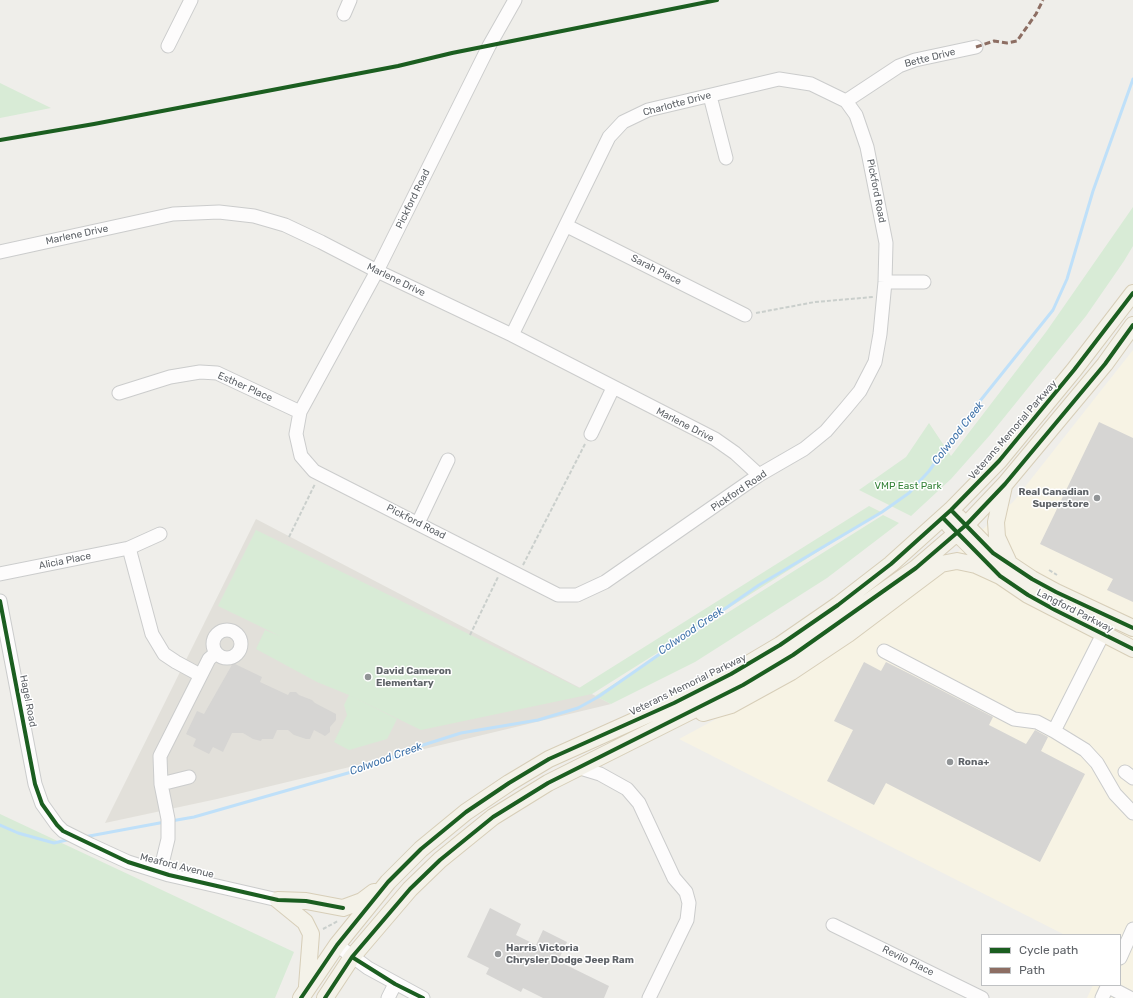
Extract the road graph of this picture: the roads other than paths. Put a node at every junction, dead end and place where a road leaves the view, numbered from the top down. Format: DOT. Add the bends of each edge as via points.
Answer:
graph roads {
  1 [pos="191,0"];
  2 [pos="350,0"];
  3 [pos="516,0"];
  4 [pos="344,14"];
  5 [pos="168,46"];
  6 [pos="976,47"];
  7 [pos="710,96"];
  8 [pos="846,101"];
  9 [pos="726,158"];
  10 [pos="567,226"];
  11 [pos="0,252"];
  12 [pos="377,271"];
  13 [pos="885,282"];
  14 [pos="924,282"];
  15 [pos="1133,293"];
  16 [pos="745,315"];
  17 [pos="1133,325"];
  18 [pos="512,335"];
  19 [pos="613,388"];
  20 [pos="119,393"];
  21 [pos="300,412"];
  22 [pos="591,434"];
  23 [pos="448,460"];
  24 [pos="759,475"];
  25 [pos="1005,484"];
  26 [pos="947,514"];
  27 [pos="418,523"];
  28 [pos="961,529"];
  29 [pos="160,534"];
  30 [pos="129,548"];
  31 [pos="1004,570"];
  32 [pos="0,574"];
  33 [pos="0,601"];
  34 [pos="1133,628"];
  35 [pos="1103,634"];
  36 [pos="1133,649"];
  37 [pos="884,651"];
  38 [pos="216,653"];
  39 [pos="755,669"];
  40 [pos="200,675"];
  41 [pos="667,723"];
  42 [pos="1054,731"];
  43 [pos="577,767"];
  44 [pos="189,777"];
  45 [pos="161,784"];
  46 [pos="42,804"];
  47 [pos="1133,813"];
  48 [pos="160,872"];
  49 [pos="388,882"];
  50 [pos="278,900"];
  51 [pos="833,925"];
  52 [pos="1133,930"];
  53 [pos="337,945"];
  54 [pos="1121,956"];
  55 [pos="352,957"];
  56 [pos="395,984"];
  57 [pos="1108,986"];
  58 [pos="304,993"];
  59 [pos="325,998"];
  60 [pos="388,998"];
  61 [pos="423,998"];
  62 [pos="649,998"];
  63 [pos="982,998"];
  64 [pos="1102,998"];
  65 [pos="1130,998"];
  1 -- 5 [label="street"];
  2 -- 4 [label="street"];
  3 -- 12 [label="street, Pickford Road" via="489,46"];
  6 -- 8 [label="street, Bette Drive" via="899,66"];
  7 -- 8 [label="street, Charlotte Drive" via="779,79 811,84"];
  7 -- 9 [label="street"];
  7 -- 10 [label="street, Charlotte Drive" via="648,110 623,122 609,137"];
  8 -- 13 [label="street, Pickford Road" via="856,115 868,147 886,243"];
  10 -- 16 [label="street, Sarah Place"];
  10 -- 18 [label="street, Charlotte Drive"];
  11 -- 12 [label="street, Marlene Drive" via="173,214 219,212 254,216 285,225"];
  12 -- 18 [label="street, Marlene Drive"];
  12 -- 21 [label="street, Pickford Road"];
  13 -- 14 [label="street"];
  13 -- 24 [label="street, Pickford Road" via="875,362 860,391 826,431 804,449"];
  15 -- 26 [label="main road, Veterans Memorial Parkway" via="1036,418 999,461"];
  17 -- 25 [label="main road, Veterans Memorial Parkway" via="1105,364"];
  18 -- 19 [label="street, Marlene Drive"];
  19 -- 22 [label="street"];
  19 -- 24 [label="street, Marlene Drive" via="715,439"];
  20 -- 21 [label="street, Esther Place" via="170,377 200,372 217,373"];
  21 -- 27 [label="street, Pickford Road" via="296,434 301,456 314,471"];
  23 -- 27 [label="street"];
  24 -- 27 [label="street, Pickford Road" via="605,582 577,595 558,595"];
  25 -- 28 [label="main road, Veterans Memorial Parkway"];
  25 -- 31 [label="main road" via="996,522"];
  26 -- 28 [label="main road, Langford Parkway"];
  26 -- 39 [label="main road, Veterans Memorial Parkway" via="891,564"];
  28 -- 31 [label="main road, Langford Parkway"];
  28 -- 39 [label="main road, Veterans Memorial Parkway" via="916,568 852,616 793,655"];
  29 -- 30 [label="street, Alicia Place"];
  30 -- 32 [label="street, Alicia Place"];
  30 -- 40 [label="street" via="152,634 164,654"];
  31 -- 34 [label="main road, Langford Parkway"];
  31 -- 35 [label="main road, Langford Parkway" via="1028,596"];
  31 -- 41 [label="main road" via="957,561 941,564 848,634 791,672 731,705"];
  33 -- 46 [label="street, Hagel Road" via="35,784"];
  35 -- 36 [label="main road, Langford Parkway"];
  35 -- 42 [label="street"];
  37 -- 42 [label="street" via="1014,719 1037,722"];
  38 -- 40 [label="street" via="209,659"];
  39 -- 41 [label="main road, Veterans Memorial Parkway"];
  39 -- 49 [label="main road, Veterans Memorial Parkway" via="549,759 466,812 421,849"];
  40 -- 45 [label="street" via="160,756"];
  41 -- 43 [label="main road, Veterans Memorial Parkway"];
  42 -- 47 [label="street" via="1085,750 1105,774 1115,794"];
  43 -- 55 [label="main road, Veterans Memorial Parkway" via="493,817 440,860 410,888"];
  43 -- 62 [label="street" via="600,774 627,789 639,803 674,878 686,892 689,903 687,920"];
  44 -- 45 [label="street"];
  45 -- 48 [label="street" via="168,819 168,838"];
  46 -- 48 [label="street, Meaford Avenue" via="64,831 128,862"];
  48 -- 50 [label="street, Meaford Avenue"];
  49 -- 50 [label="main road" via="362,901 343,908 306,901"];
  49 -- 53 [label="main road, Veterans Memorial Parkway"];
  50 -- 58 [label="main road" via="305,922 311,934"];
  51 -- 63 [label="street, Revilo Place"];
  52 -- 54 [label="street"];
  53 -- 55 [label="street"];
  53 -- 58 [label="main road, Veterans Memorial Parkway"];
  55 -- 56 [label="street"];
  55 -- 59 [label="main road, Veterans Memorial Parkway"];
  56 -- 60 [label="street"];
  56 -- 61 [label="street"];
  57 -- 64 [label="street"];
  57 -- 65 [label="street"];
}
